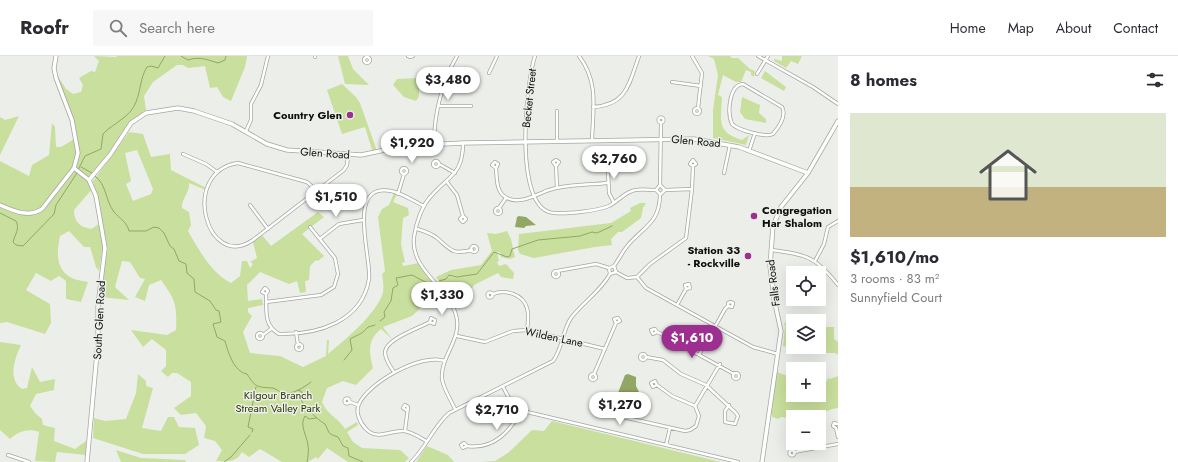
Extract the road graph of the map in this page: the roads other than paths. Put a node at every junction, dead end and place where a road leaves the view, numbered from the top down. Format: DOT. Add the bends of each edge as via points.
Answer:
graph roads {
  1 [pos="56,56"];
  2 [pos="268,56"];
  3 [pos="408,56"];
  4 [pos="413,56"];
  5 [pos="457,56"];
  6 [pos="497,56"];
  7 [pos="535,56"];
  8 [pos="579,56"];
  9 [pos="639,56"];
  10 [pos="692,56"];
  11 [pos="758,56"];
  12 [pos="768,56"];
  13 [pos="766,60"];
  14 [pos="489,73"];
  15 [pos="757,74"];
  16 [pos="672,82"];
  17 [pos="701,86"];
  18 [pos="838,104"];
  19 [pos="439,106"];
  20 [pos="471,106"];
  21 [pos="593,107"];
  22 [pos="698,108"];
  23 [pos="557,111"];
  24 [pos="838,121"];
  25 [pos="661,123"];
  26 [pos="246,131"];
  27 [pos="755,133"];
  28 [pos="661,138"];
  29 [pos="592,140"];
  30 [pos="525,141"];
  31 [pos="557,141"];
  32 [pos="463,143"];
  33 [pos="434,144"];
  34 [pos="730,145"];
  35 [pos="749,150"];
  36 [pos="183,154"];
  37 [pos="348,155"];
  38 [pos="626,161"];
  39 [pos="440,164"];
  40 [pos="556,166"];
  41 [pos="693,166"];
  42 [pos="496,168"];
  43 [pos="75,169"];
  44 [pos="217,172"];
  45 [pos="455,173"];
  46 [pos="808,173"];
  47 [pos="404,174"];
  48 [pos="724,174"];
  49 [pos="89,180"];
  50 [pos="447,182"];
  51 [pos="607,183"];
  52 [pos="660,185"];
  53 [pos="557,188"];
  54 [pos="692,189"];
  55 [pos="656,190"];
  56 [pos="665,190"];
  57 [pos="317,191"];
  58 [pos="398,194"];
  59 [pos="660,194"];
  60 [pos="534,195"];
  61 [pos="506,198"];
  62 [pos="614,203"];
  63 [pos="0,205"];
  64 [pos="250,205"];
  65 [pos="424,206"];
  66 [pos="499,208"];
  67 [pos="463,216"];
  68 [pos="363,220"];
  69 [pos="838,221"];
  70 [pos="310,227"];
  71 [pos="268,228"];
  72 [pos="416,229"];
  73 [pos="321,238"];
  74 [pos="472,250"];
  75 [pos="770,250"];
  76 [pos="815,260"];
  77 [pos="614,266"];
  78 [pos="608,268"];
  79 [pos="557,271"];
  80 [pos="616,272"];
  81 [pos="610,274"];
  82 [pos="637,277"];
  83 [pos="838,285"];
  84 [pos="686,289"];
  85 [pos="266,294"];
  86 [pos="493,294"];
  87 [pos="266,302"];
  88 [pos="677,305"];
  89 [pos="728,306"];
  90 [pos="430,322"];
  91 [pos="616,323"];
  92 [pos="715,326"];
  93 [pos="271,329"];
  94 [pos="527,330"];
  95 [pos="296,332"];
  96 [pos="657,332"];
  97 [pos="263,335"];
  98 [pos="456,336"];
  99 [pos="564,338"];
  100 [pos="298,345"];
  101 [pos="605,349"];
  102 [pos="778,354"];
  103 [pos="700,355"];
  104 [pos="646,357"];
  105 [pos="445,361"];
  106 [pos="720,364"];
  107 [pos="394,372"];
  108 [pos="594,374"];
  109 [pos="734,374"];
  110 [pos="706,385"];
  111 [pos="657,386"];
  112 [pos="503,387"];
  113 [pos="350,402"];
  114 [pos="622,403"];
  115 [pos="358,405"];
  116 [pos="729,405"];
  117 [pos="695,406"];
  118 [pos="406,410"];
  119 [pos="455,410"];
  120 [pos="522,410"];
  121 [pos="838,424"];
  122 [pos="670,428"];
  123 [pos="837,428"];
  124 [pos="405,431"];
  125 [pos="838,436"];
  126 [pos="426,441"];
  127 [pos="838,444"];
  128 [pos="666,445"];
  129 [pos="467,446"];
  130 [pos="794,452"];
  131 [pos="8,455"];
  132 [pos="30,462"];
  133 [pos="87,462"];
  134 [pos="411,462"];
  135 [pos="738,462"];
  136 [pos="762,462"];
  1 -- 43 [label="main road" via="56,78 72,120 78,148"];
  2 -- 26 [label="street" via="261,85 251,104 251,120"];
  3 -- 4 [label="street"];
  5 -- 19 [label="street"];
  6 -- 14 [label="street"];
  7 -- 30 [label="street, Becket Street"];
  8 -- 21 [label="street" via="587,66 593,82"];
  9 -- 21 [label="street" via="622,96 610,105"];
  10 -- 17 [label="street" via="701,70"];
  11 -- 13 [label="street"];
  12 -- 13 [label="street"];
  13 -- 15 [label="street"];
  13 -- 18 [label="street"];
  16 -- 17 [label="street"];
  17 -- 22 [label="street"];
  19 -- 20 [label="street"];
  19 -- 33 [label="street"];
  21 -- 29 [label="street"];
  23 -- 31 [label="street"];
  24 -- 46 [label="main road, Falls Road"];
  25 -- 28 [label="street"];
  26 -- 37 [label="main road, Glen Road" via="279,148"];
  26 -- 49 [label="main road, Glen Road" via="183,108 146,113 131,123"];
  27 -- 27 [label="street" via="736,127 731,122 732,94 740,84 748,86 784,110 783,117 773,134 766,136"];
  27 -- 35 [label="street"];
  28 -- 29 [label="main road, Glen Road"];
  28 -- 34 [label="main road, Glen Road" via="694,139"];
  28 -- 52 [label="street"];
  29 -- 31 [label="main road, Glen Road"];
  30 -- 31 [label="main road, Glen Road"];
  30 -- 32 [label="main road, Glen Road"];
  30 -- 60 [label="street, Becket Street" via="527,170"];
  32 -- 33 [label="main road, Glen Road"];
  32 -- 45 [label="street" via="462,161"];
  33 -- 37 [label="main road, Glen Road"];
  34 -- 35 [label="main road, Glen Road"];
  34 -- 48 [label="street"];
  35 -- 46 [label="main road, Glen Road"];
  36 -- 44 [label="street"];
  37 -- 57 [label="street" via="344,170"];
  38 -- 51 [label="street" via="610,167"];
  39 -- 45 [label="street"];
  40 -- 53 [label="street"];
  41 -- 54 [label="street"];
  42 -- 61 [label="street" via="498,188"];
  43 -- 49 [label="main road"];
  43 -- 63 [label="main road" via="37,212 26,214"];
  44 -- 57 [label="street" via="230,164 244,163 306,182"];
  44 -- 71 [label="street" via="203,206 209,225 218,238 230,247 242,247"];
  45 -- 50 [label="street"];
  46 -- 75 [label="main road, Falls Road" via="778,212 773,226"];
  47 -- 58 [label="street"];
  49 -- 133 [label="main road, South Glen Road" via="96,196 105,248 98,306 98,342"];
  50 -- 65 [label="street" via="432,194"];
  50 -- 67 [label="street" via="457,195"];
  51 -- 53 [label="street"];
  51 -- 62 [label="street" via="609,195"];
  52 -- 55 [label="street"];
  52 -- 56 [label="street"];
  53 -- 60 [label="street"];
  54 -- 56 [label="street"];
  54 -- 82 [label="street" via="686,238 650,264"];
  55 -- 59 [label="street"];
  55 -- 62 [label="street" via="634,190"];
  56 -- 59 [label="street"];
  57 -- 71 [label="street"];
  58 -- 65 [label="street"];
  58 -- 68 [label="street" via="387,191 374,194 365,204"];
  59 -- 77 [label="street" via="660,205 655,218 628,245"];
  60 -- 61 [label="street" via="520,200"];
  60 -- 62 [label="street" via="541,208 552,213 598,209"];
  61 -- 66 [label="street"];
  64 -- 71 [label="street"];
  65 -- 72 [label="street"];
  68 -- 73 [label="street" via="339,224"];
  68 -- 95 [label="street" via="369,278 359,304 351,314 336,324"];
  69 -- 76 [label="street" via="828,228 824,244"];
  70 -- 73 [label="street"];
  72 -- 74 [label="street" via="431,234 453,251"];
  72 -- 98 [label="street" via="416,256 453,307 457,320"];
  73 -- 87 [label="street" via="337,264 338,274 332,289 321,295"];
  75 -- 76 [label="street"];
  75 -- 102 [label="main road, Falls Road" via="774,299 781,328"];
  76 -- 83 [label="street"];
  77 -- 78 [label="street"];
  77 -- 80 [label="street"];
  78 -- 79 [label="street" via="596,264"];
  78 -- 81 [label="street"];
  80 -- 81 [label="street"];
  80 -- 82 [label="street" via="629,278"];
  81 -- 99 [label="street" via="605,283 572,318"];
  82 -- 88 [label="street" via="646,288"];
  84 -- 88 [label="street"];
  85 -- 87 [label="street"];
  86 -- 94 [label="street" via="510,293 522,300 528,312"];
  87 -- 93 [label="street" via="266,320"];
  88 -- 92 [label="street"];
  89 -- 92 [label="street"];
  90 -- 107 [label="street" via="394,339 386,347 385,354"];
  91 -- 101 [label="street"];
  92 -- 102 [label="street" via="753,347"];
  92 -- 103 [label="street"];
  93 -- 95 [label="street" via="279,334"];
  93 -- 97 [label="street"];
  94 -- 98 [label="street, Wilden Lane" via="513,331 485,342"];
  94 -- 99 [label="street, Wilden Lane"];
  95 -- 100 [label="street"];
  96 -- 103 [label="street" via="681,342"];
  98 -- 105 [label="street"];
  99 -- 101 [label="street, Wilden Lane"];
  99 -- 112 [label="street" via="553,361"];
  101 -- 108 [label="street"];
  102 -- 136 [label="main road, Falls Road"];
  103 -- 106 [label="street"];
  104 -- 110 [label="street" via="663,360 681,374"];
  105 -- 107 [label="street" via="431,358"];
  105 -- 119 [label="street" via="442,375"];
  106 -- 109 [label="street"];
  106 -- 110 [label="street"];
  107 -- 115 [label="street" via="362,398"];
  110 -- 116 [label="street"];
  110 -- 117 [label="street"];
  111 -- 117 [label="street" via="678,400"];
  112 -- 119 [label="street"];
  112 -- 120 [label="street" via="510,400"];
  113 -- 115 [label="street"];
  114 -- 122 [label="street" via="619,410 623,417"];
  115 -- 124 [label="street" via="359,419 371,433 380,435"];
  116 -- 116 [label="street" via="737,414 736,424 725,422 725,411"];
  117 -- 122 [label="street" via="699,416 696,426 684,431"];
  118 -- 124 [label="street"];
  119 -- 126 [label="street" via="440,421"];
  120 -- 128 [label="street"];
  120 -- 129 [label="street" via="510,428 494,442 481,447"];
  121 -- 123 [label="street" via="833,425"];
  122 -- 128 [label="street"];
  123 -- 125 [label="street"];
  124 -- 126 [label="street"];
  126 -- 134 [label="street"];
  127 -- 130 [label="street"];
  128 -- 135 [label="street"];
  131 -- 132 [label="street"];
}
